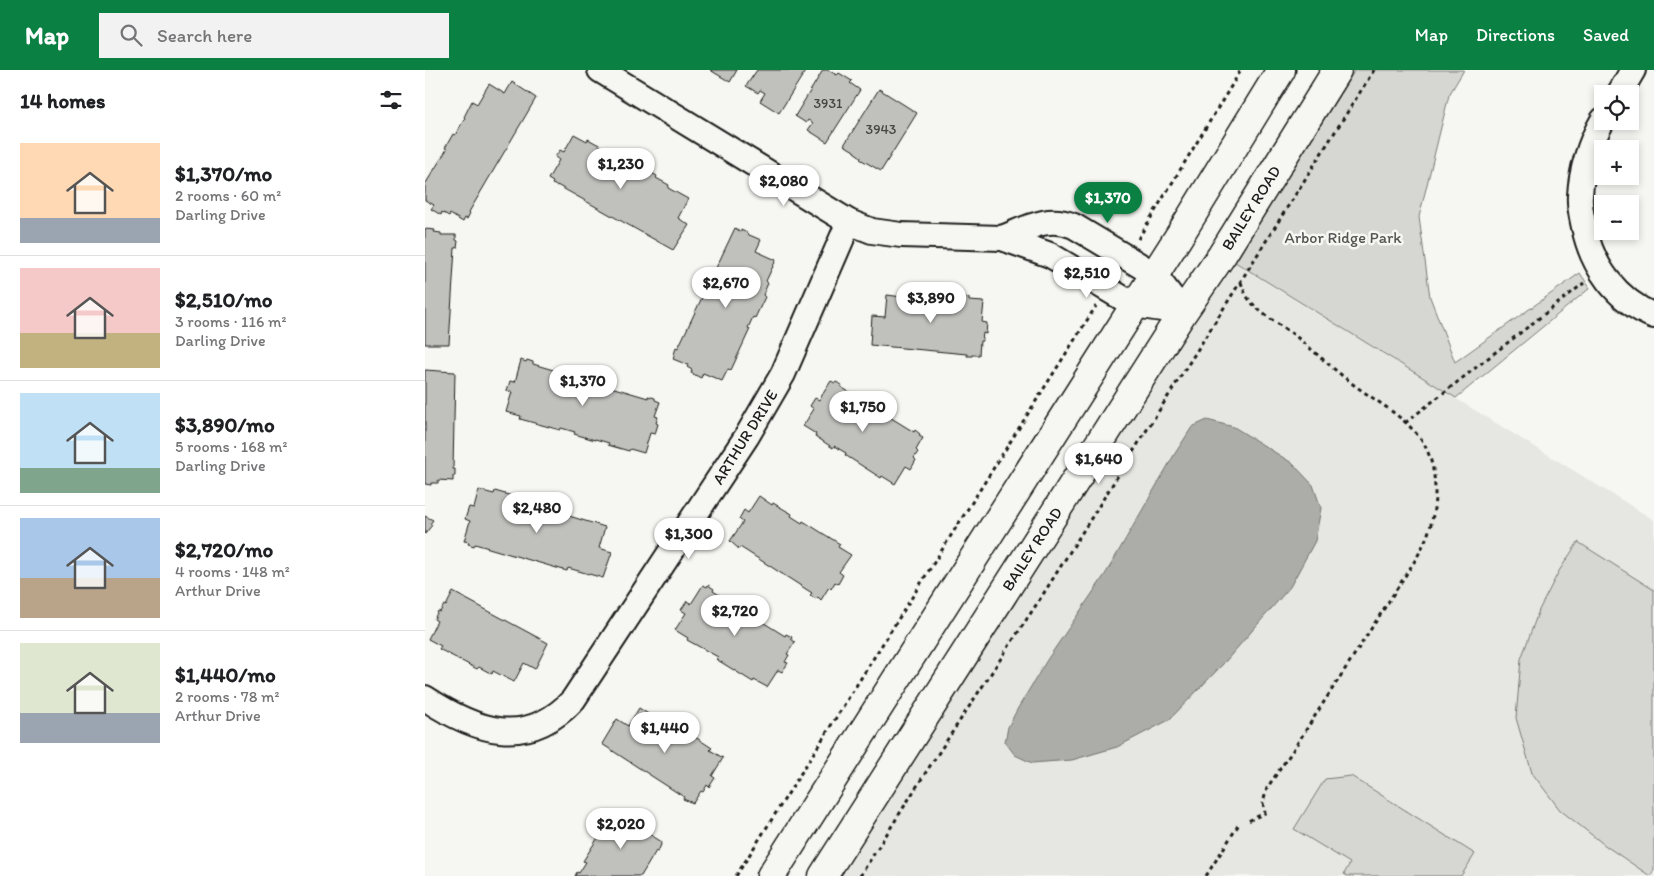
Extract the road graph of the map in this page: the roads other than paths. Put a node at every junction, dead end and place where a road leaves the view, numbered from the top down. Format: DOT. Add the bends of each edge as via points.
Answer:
graph roads {
  1 [pos="600,70"];
  2 [pos="1281,70"];
  3 [pos="1337,70"];
  4 [pos="1633,70"];
  5 [pos="1624,85"];
  6 [pos="1598,130"];
  7 [pos="849,222"];
  8 [pos="1002,238"];
  9 [pos="1154,274"];
  10 [pos="1134,305"];
  11 [pos="1183,312"];
  12 [pos="1654,316"];
  13 [pos="425,698"];
  14 [pos="771,876"];
  15 [pos="823,876"];
  1 -- 7 [label="street"];
  2 -- 9 [label="main road"];
  3 -- 11 [label="main road, BAILEY ROAD"];
  4 -- 5 [label="street"];
  6 -- 12 [label="street" via="1589,150 1580,198 1587,243 1617,292 1632,306"];
  7 -- 8 [label="street" via="872,231 901,235"];
  7 -- 13 [label="street, ARTHUR DRIVE" via="773,395 573,700 540,724 527,729 503,730 464,721"];
  8 -- 9 [label="street" via="1042,223 1063,221"];
  8 -- 10 [label="street" via="1050,255"];
  9 -- 10 [label="main road"];
  9 -- 11 [label="street"];
  10 -- 11 [label="street"];
  10 -- 14 [label="main road"];
  11 -- 15 [label="main road, BAILEY ROAD"];
}
